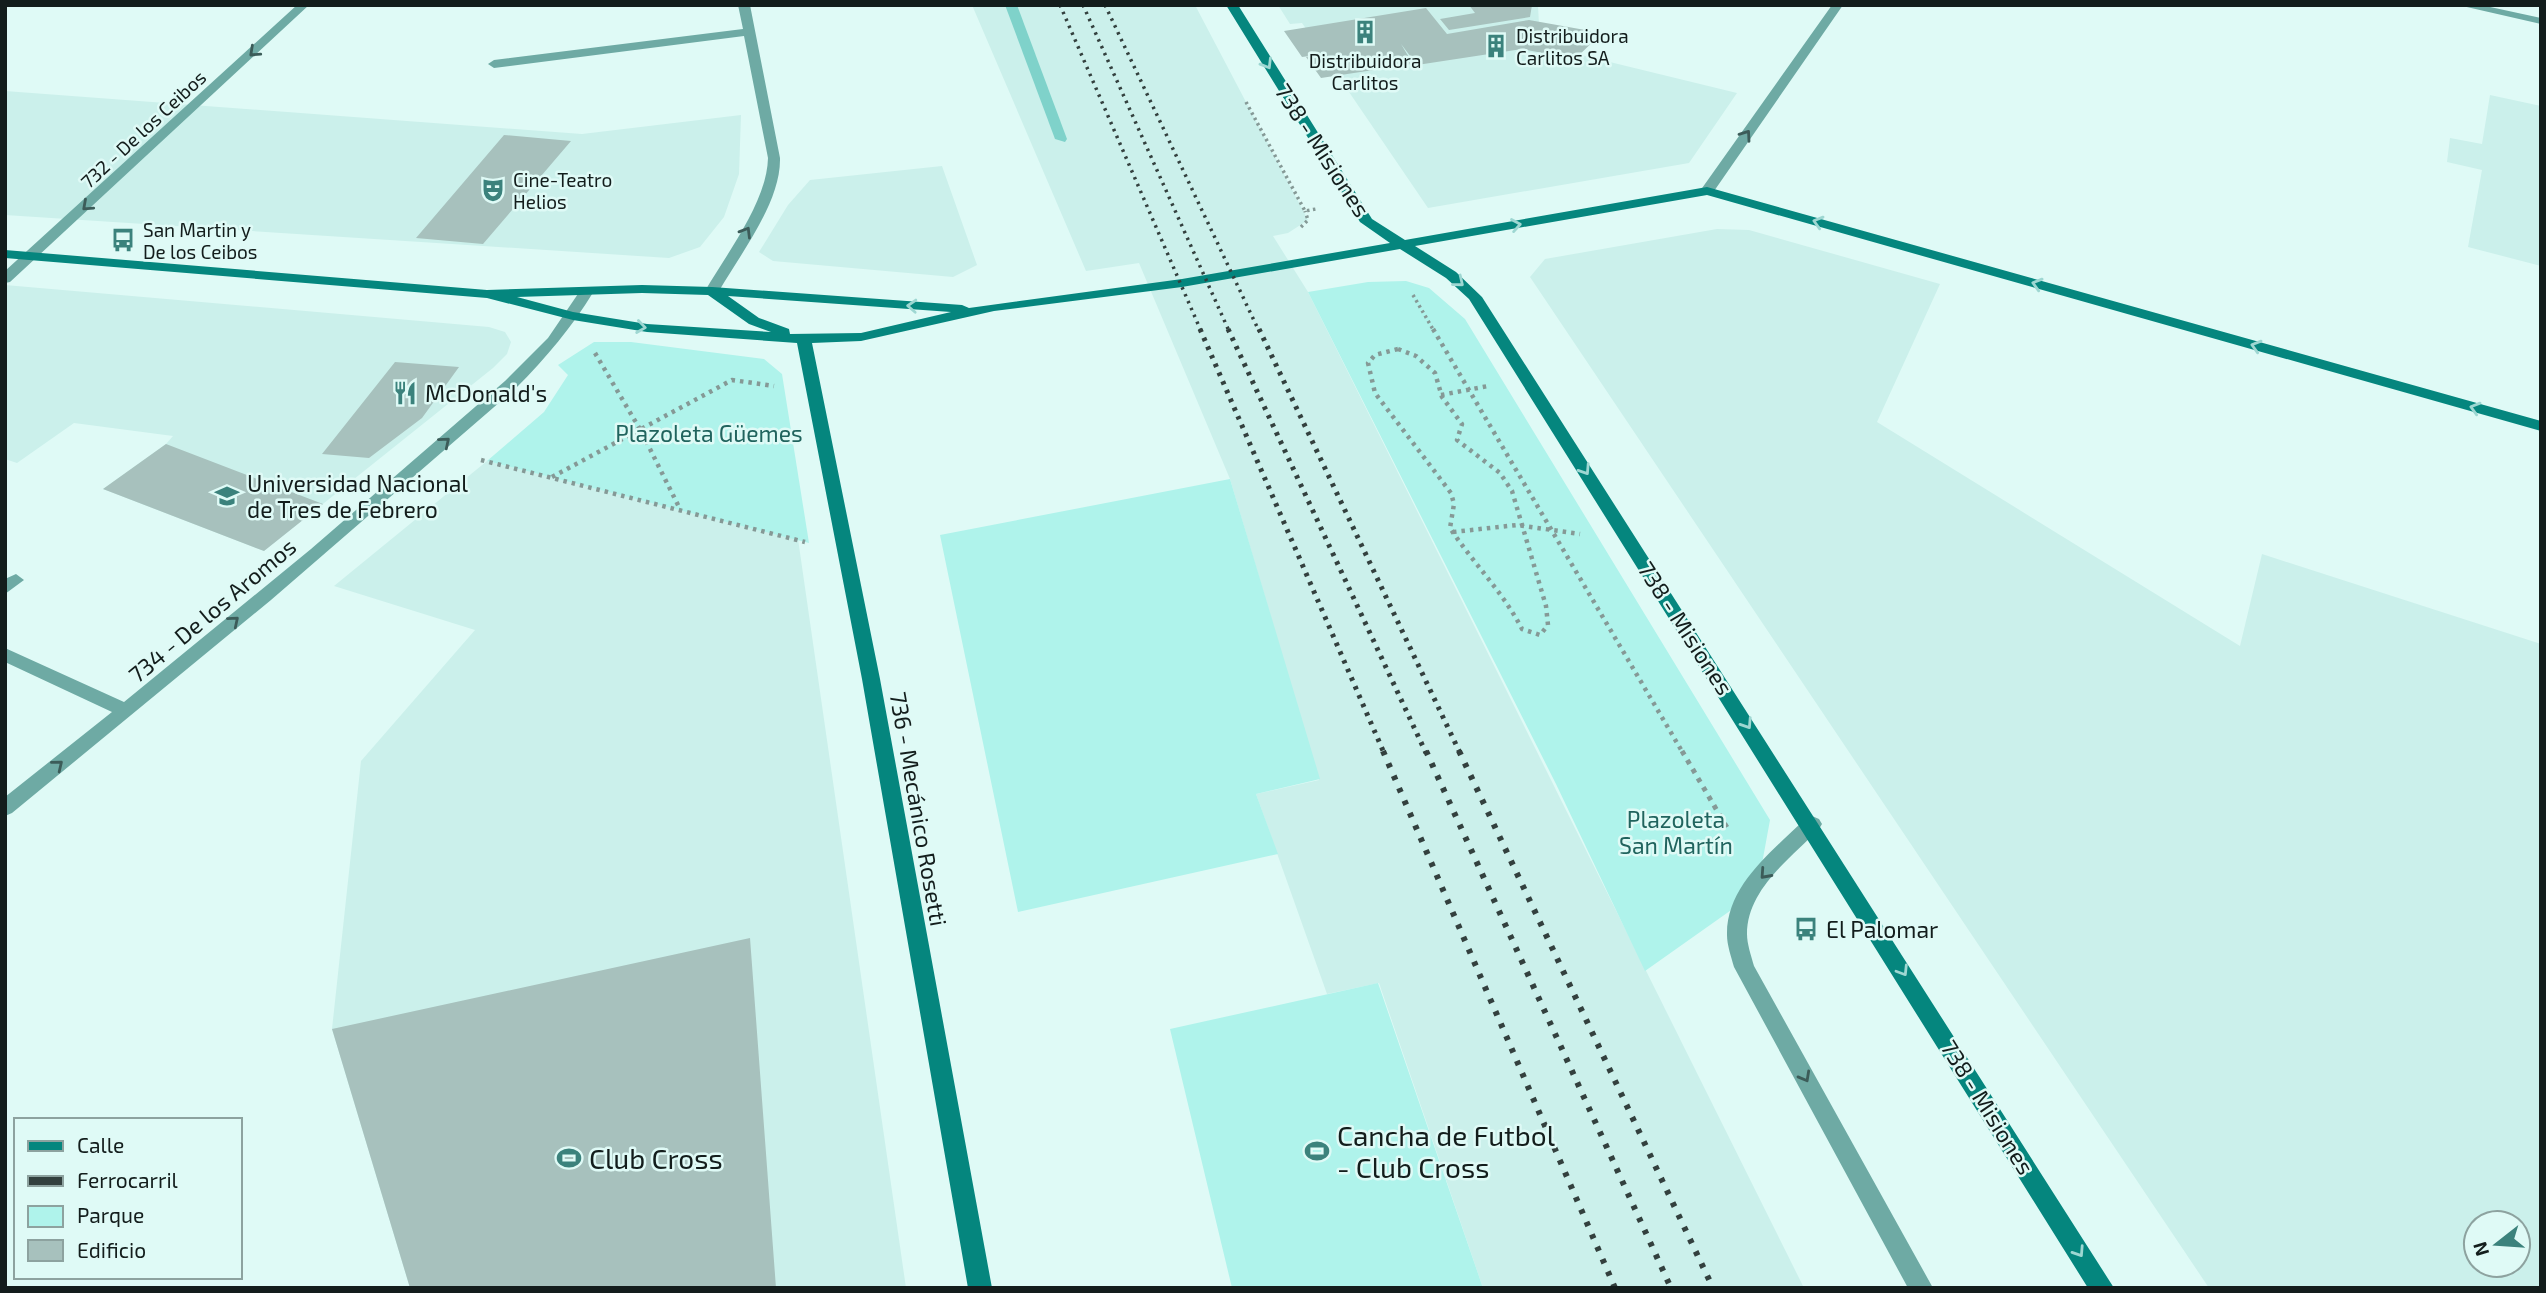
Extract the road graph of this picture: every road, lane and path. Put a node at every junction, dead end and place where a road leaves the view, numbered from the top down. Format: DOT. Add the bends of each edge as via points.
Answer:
graph roads {
  1 [pos="304,5"];
  2 [pos="744,5"];
  3 [pos="1232,5"];
  4 [pos="1838,5"];
  5 [pos="2463,5"];
  6 [pos="2541,21"];
  7 [pos="749,32"];
  8 [pos="494,64"];
  9 [pos="1707,191"];
  10 [pos="1401,246"];
  11 [pos="5,254"];
  12 [pos="32,256"];
  13 [pos="5,279"];
  14 [pos="1408,287"];
  15 [pos="587,290"];
  16 [pos="712,291"];
  17 [pos="487,294"];
  18 [pos="980,310"];
  19 [pos="573,316"];
  20 [pos="804,339"];
  21 [pos="813,381"];
  22 [pos="1493,385"];
  23 [pos="1469,390"];
  24 [pos="1441,395"];
  25 [pos="2541,426"];
  26 [pos="641,431"];
  27 [pos="436,449"];
  28 [pos="550,477"];
  29 [pos="680,509"];
  30 [pos="1523,526"];
  31 [pos="1550,527"];
  32 [pos="1453,532"];
  33 [pos="1581,534"];
  34 [pos="809,543"];
  35 [pos="5,654"];
  36 [pos="126,711"];
  37 [pos="5,808"];
  38 [pos="1811,824"];
  39 [pos="1729,831"];
  40 [pos="980,1288"];
  41 [pos="1921,1288"];
  42 [pos="2102,1288"];
  1 -- 12 [label="street, 732 - De los Ceibos, one-way"];
  2 -- 7 [label="street"];
  3 -- 10 [label="street, 738 - Misiones, one-way" via="1352,203 1367,222"];
  9 -- 4 [label="street, one-way"];
  5 -- 6 [label="street"];
  7 -- 8 [label="street"];
  16 -- 7 [label="street, one-way" via="774,176"];
  10 -- 9 [label="street, one-way"];
  25 -- 9 [label="street, one-way"];
  10 -- 18 [label="street" via="1182,283"];
  10 -- 38 [label="street, 738 - Misiones, one-way" via="1459,280 1475,297"];
  11 -- 12 [label="street"];
  12 -- 13 [label="street, 732 - De los Ceibos"];
  12 -- 17 [label="street"];
  14 -- 23 [label="path"];
  15 -- 16 [label="street"];
  15 -- 17 [label="street"];
  15 -- 19 [label="street, 734 - De los Aromos"];
  18 -- 16 [label="street, one-way"];
  16 -- 20 [label="street" via="754,321"];
  17 -- 19 [label="street"];
  18 -- 20 [label="street" via="861,337"];
  19 -- 20 [label="street, one-way" via="647,328"];
  19 -- 26 [label="path"];
  27 -- 19 [label="street, 734 - De los Aromos, one-way" via="535,362"];
  20 -- 21 [label="street, 736 - Mecánico Rosetti"];
  21 -- 26 [label="path" via="777,386 732,380"];
  21 -- 40 [label="street, 736 - Mecánico Rosetti"];
  22 -- 23 [label="path"];
  23 -- 24 [label="path"];
  23 -- 31 [label="path"];
  24 -- 30 [label="path" via="1462,424 1457,440 1499,472 1521,508"];
  24 -- 32 [label="path" via="1432,368 1411,353 1386,351 1368,363 1375,393 1451,493"];
  26 -- 28 [label="path"];
  26 -- 29 [label="path"];
  27 -- 28 [label="path"];
  36 -- 27 [label="street, 734 - De los Aromos, one-way"];
  28 -- 29 [label="path"];
  29 -- 34 [label="path"];
  30 -- 31 [label="path"];
  30 -- 32 [label="path" via="1499,524"];
  30 -- 32 [label="path" via="1547,601 1548,625 1539,635 1522,629 1508,602"];
  31 -- 33 [label="path"];
  31 -- 39 [label="path"];
  35 -- 36 [label="street"];
  37 -- 36 [label="street, 734 - De los Aromos, one-way"];
  38 -- 41 [label="street, one-way" via="1744,901 1737,933 1744,967"];
  38 -- 42 [label="street, 738 - Misiones, one-way"];
}
